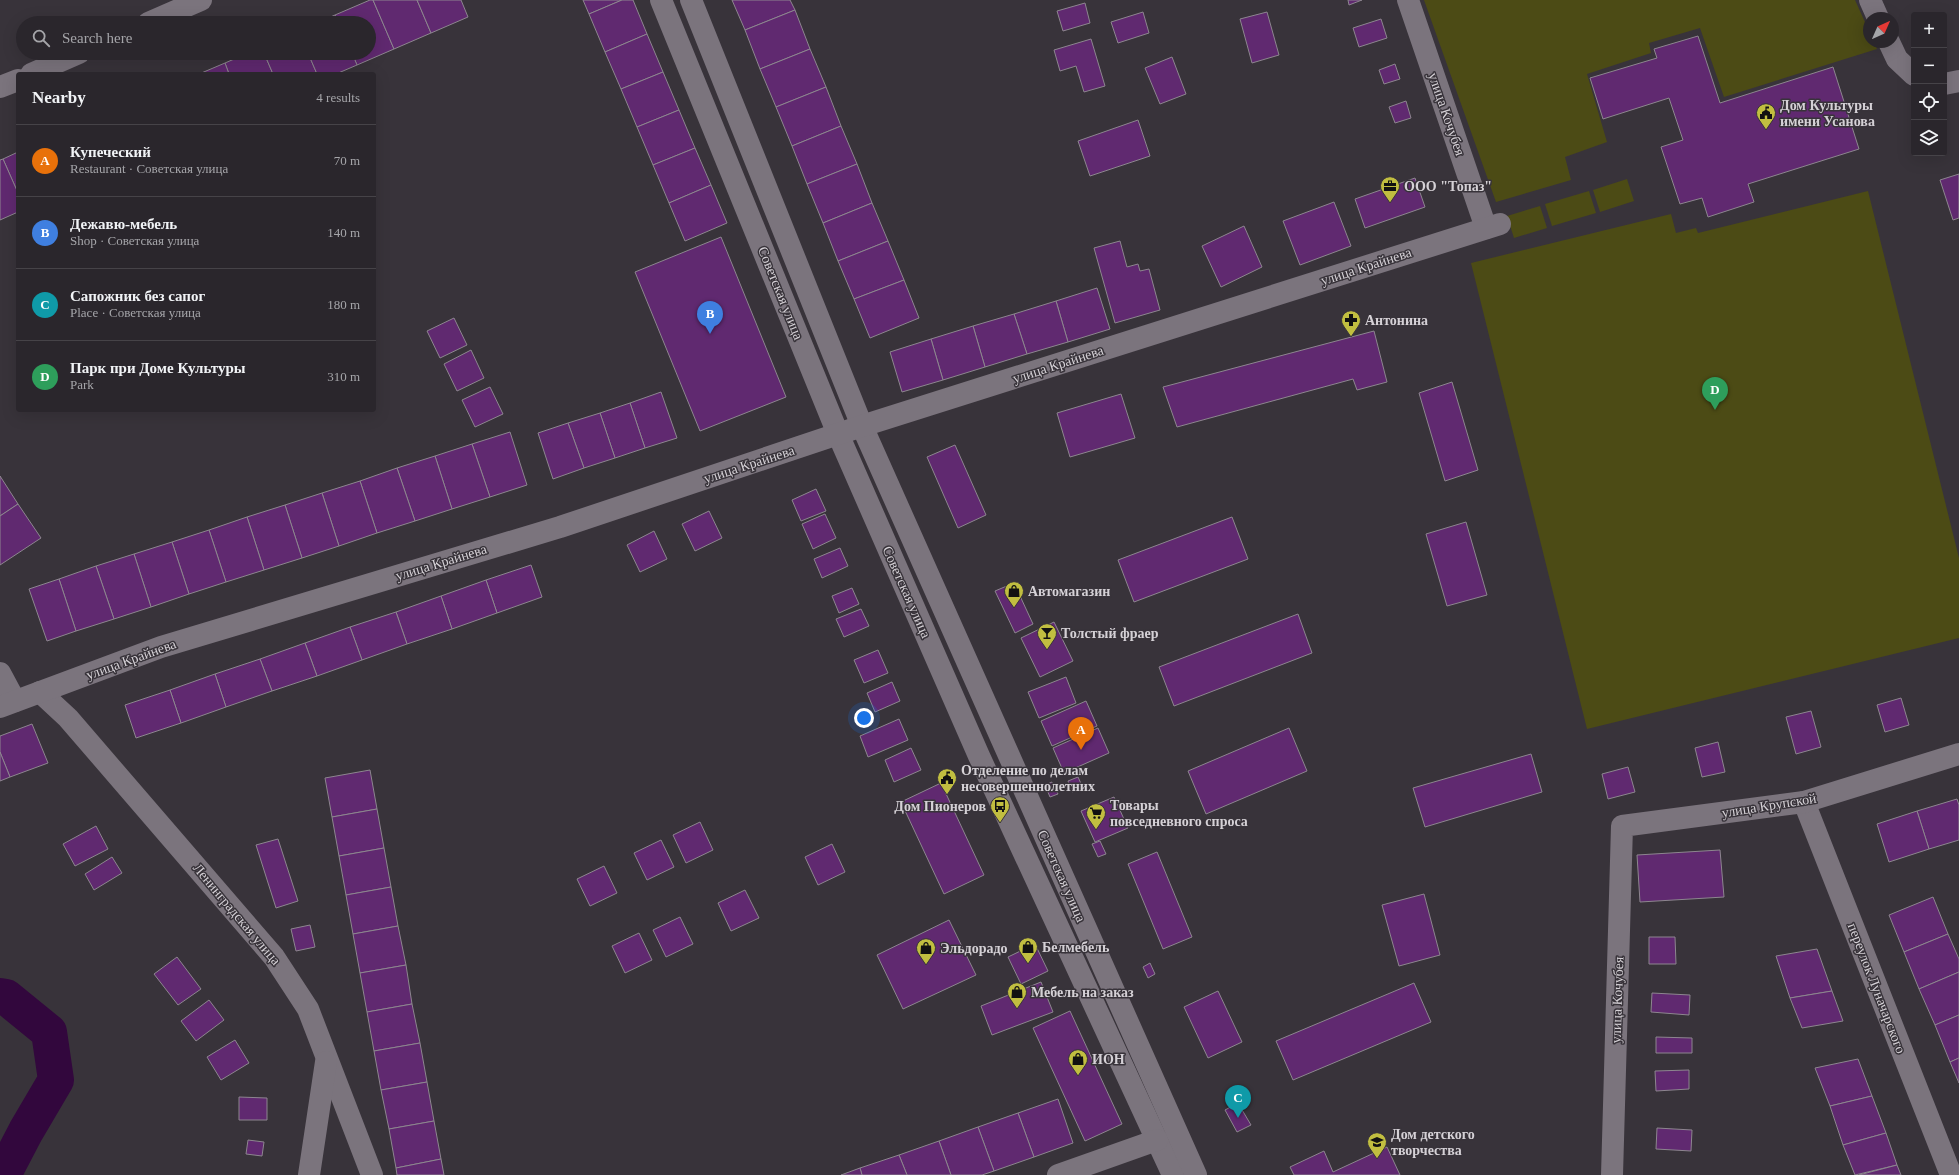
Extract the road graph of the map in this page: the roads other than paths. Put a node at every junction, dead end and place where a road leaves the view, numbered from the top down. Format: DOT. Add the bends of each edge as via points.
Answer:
graph roads {
  1 [pos="201,0"];
  2 [pos="661,0"];
  3 [pos="691,0"];
  4 [pos="1408,0"];
  5 [pos="1870,0"];
  6 [pos="1875,12"];
  7 [pos="164,16"];
  8 [pos="1893,50"];
  9 [pos="63,60"];
  10 [pos="1911,71"];
  11 [pos="36,72"];
  12 [pos="16,81"];
  13 [pos="1959,81"];
  14 [pos="1947,83"];
  15 [pos="0,87"];
  16 [pos="1493,226"];
  17 [pos="862,426"];
  18 [pos="838,434"];
  19 [pos="6,692"];
  20 [pos="40,692"];
  21 [pos="1959,754"];
  22 [pos="1804,802"];
  23 [pos="1622,826"];
  24 [pos="326,1060"];
  25 [pos="1156,1140"];
  26 [pos="309,1175"];
  27 [pos="372,1175"];
  28 [pos="1058,1175"];
  29 [pos="1173,1175"];
  30 [pos="1196,1175"];
  31 [pos="1612,1175"];
  32 [pos="1951,1175"];
  1 -- 7 [label="street"];
  2 -- 18 [label="street, Советская улица"];
  3 -- 17 [label="street, Советская улица"];
  4 -- 16 [label="street, улица Кочубея"];
  5 -- 6 [label="street"];
  8 -- 10 [label="street"];
  9 -- 11 [label="street"];
  12 -- 15 [label="street"];
  13 -- 14 [label="street"];
  16 -- 17 [label="street, улица Крайнева"];
  17 -- 18 [label="street, улица Крайнева"];
  17 -- 30 [label="street, Советская улица"];
  18 -- 20 [label="street, улица Крайнева" via="560,527 161,647"];
  18 -- 25 [label="street, Советская улица" via="979,756"];
  19 -- 20 [label="street, улица Крайнева"];
  20 -- 24 [label="street, Ленинградская улица" via="64,714 274,957 308,1009"];
  21 -- 22 [label="street, улица Крупской"];
  22 -- 23 [label="street, улица Крупской"];
  22 -- 32 [label="street, переулок Луначарского"];
  23 -- 31 [label="street, улица Кочубея"];
  24 -- 26 [label="street"];
  24 -- 27 [label="street, Ленинградская улица"];
  25 -- 28 [label="street"];
  25 -- 29 [label="street, Советская улица"];
}
